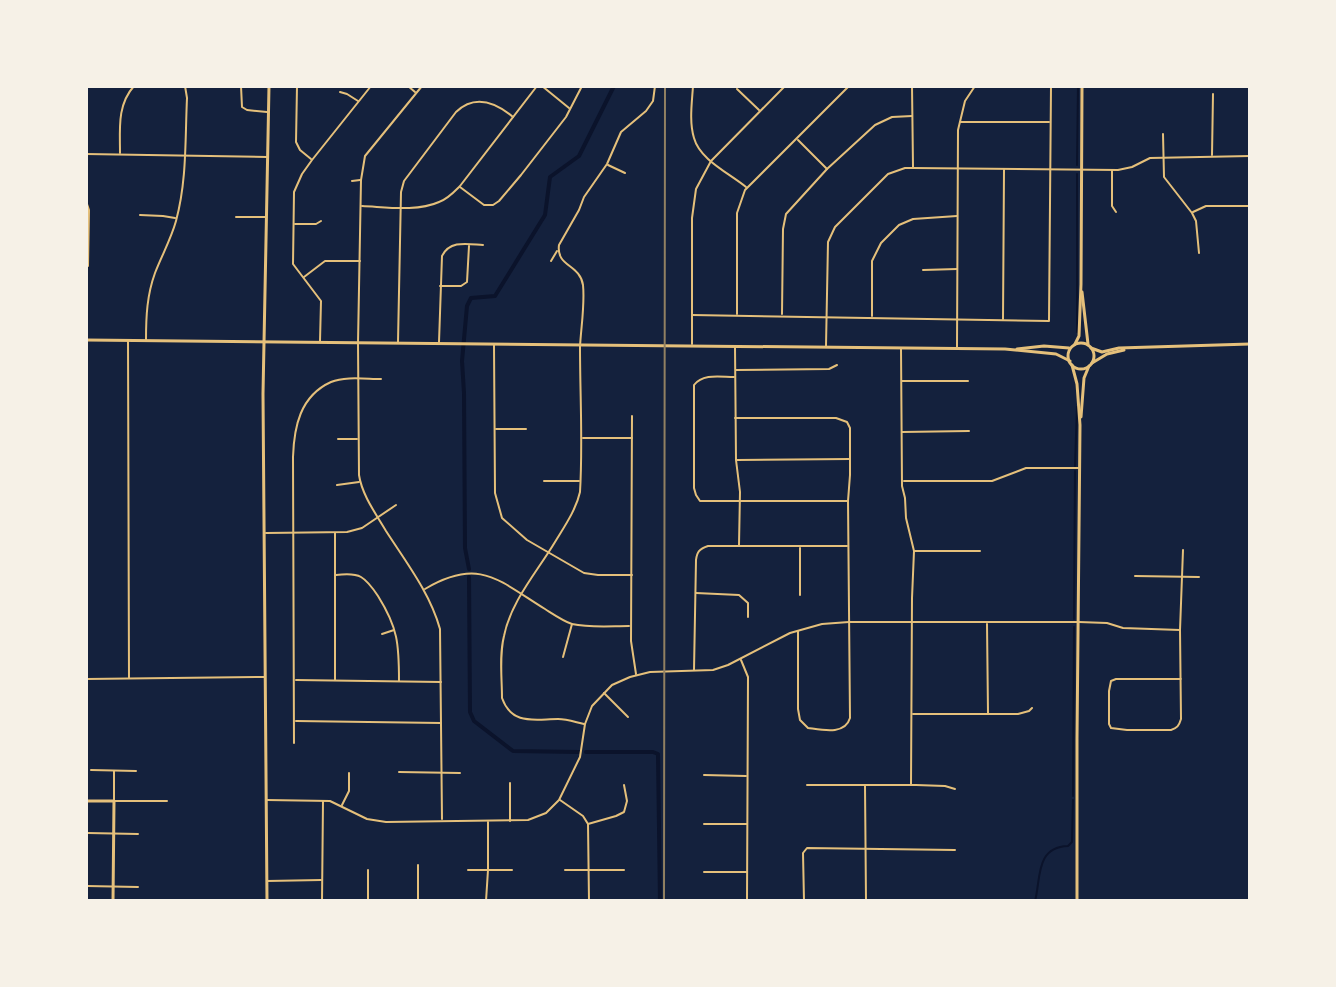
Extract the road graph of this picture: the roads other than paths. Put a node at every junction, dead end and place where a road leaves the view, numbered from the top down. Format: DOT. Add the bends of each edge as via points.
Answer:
graph roads {
  1 [pos="134,86"];
  2 [pos="185,86"];
  3 [pos="241,86"];
  4 [pos="269,86"];
  5 [pos="297,86"];
  6 [pos="371,86"];
  7 [pos="408,86"];
  8 [pos="422,86"];
  9 [pos="537,86"];
  10 [pos="542,86"];
  11 [pos="582,86"];
  12 [pos="655,86"];
  13 [pos="693,86"];
  14 [pos="785,86"];
  15 [pos="849,86"];
  16 [pos="912,86"];
  17 [pos="975,86"];
  18 [pos="1051,86"];
  19 [pos="1082,86"];
  20 [pos="737,89"];
  21 [pos="340,92"];
  22 [pos="416,92"];
  23 [pos="1213,94"];
  24 [pos="359,102"];
  25 [pos="570,108"];
  26 [pos="760,111"];
  27 [pos="268,113"];
  28 [pos="912,116"];
  29 [pos="513,117"];
  30 [pos="959,122"];
  31 [pos="1050,122"];
  32 [pos="1163,134"];
  33 [pos="797,139"];
  34 [pos="86,154"];
  35 [pos="120,154"];
  36 [pos="186,156"];
  37 [pos="1212,156"];
  38 [pos="1250,156"];
  39 [pos="267,157"];
  40 [pos="1163,157"];
  41 [pos="312,160"];
  42 [pos="711,161"];
  43 [pos="607,164"];
  44 [pos="913,168"];
  45 [pos="957,168"];
  46 [pos="827,169"];
  47 [pos="1004,169"];
  48 [pos="1050,169"];
  49 [pos="1081,169"];
  50 [pos="1112,170"];
  51 [pos="625,173"];
  52 [pos="361,180"];
  53 [pos="352,181"];
  54 [pos="460,186"];
  55 [pos="746,187"];
  56 [pos="578,193"];
  57 [pos="584,197"];
  58 [pos="86,201"];
  59 [pos="361,206"];
  60 [pos="1250,206"];
  61 [pos="401,207"];
  62 [pos="1116,212"];
  63 [pos="1192,213"];
  64 [pos="140,215"];
  65 [pos="957,216"];
  66 [pos="236,217"];
  67 [pos="266,217"];
  68 [pos="177,219"];
  69 [pos="321,221"];
  70 [pos="294,224"];
  71 [pos="87,239"];
  72 [pos="469,244"];
  73 [pos="483,245"];
  74 [pos="558,250"];
  75 [pos="1199,253"];
  76 [pos="360,261"];
  77 [pos="551,261"];
  78 [pos="88,266"];
  79 [pos="957,269"];
  80 [pos="923,270"];
  81 [pos="303,277"];
  82 [pos="1081,284"];
  83 [pos="440,286"];
  84 [pos="692,315"];
  85 [pos="737,315"];
  86 [pos="782,316"];
  87 [pos="827,317"];
  88 [pos="872,317"];
  89 [pos="957,318"];
  90 [pos="1003,320"];
  91 [pos="86,340"];
  92 [pos="128,341"];
  93 [pos="146,341"];
  94 [pos="264,342"];
  95 [pos="320,343"];
  96 [pos="358,343"];
  97 [pos="398,343"];
  98 [pos="439,344"];
  99 [pos="494,344"];
  100 [pos="1250,344"];
  101 [pos="580,345"];
  102 [pos="692,345"];
  103 [pos="735,346"];
  104 [pos="1073,346"];
  105 [pos="826,347"];
  106 [pos="901,347"];
  107 [pos="1090,347"];
  108 [pos="957,348"];
  109 [pos="1132,348"];
  110 [pos="1005,349"];
  111 [pos="1071,363"];
  112 [pos="1090,364"];
  113 [pos="837,365"];
  114 [pos="735,370"];
  115 [pos="734,377"];
  116 [pos="358,379"];
  117 [pos="381,379"];
  118 [pos="901,381"];
  119 [pos="968,381"];
  120 [pos="632,416"];
  121 [pos="735,418"];
  122 [pos="1080,425"];
  123 [pos="495,429"];
  124 [pos="526,429"];
  125 [pos="969,431"];
  126 [pos="901,432"];
  127 [pos="582,438"];
  128 [pos="632,438"];
  129 [pos="338,439"];
  130 [pos="359,439"];
  131 [pos="850,459"];
  132 [pos="736,460"];
  133 [pos="1080,467"];
  134 [pos="544,481"];
  135 [pos="581,481"];
  136 [pos="902,481"];
  137 [pos="360,482"];
  138 [pos="337,485"];
  139 [pos="848,501"];
  140 [pos="739,502"];
  141 [pos="396,505"];
  142 [pos="378,518"];
  143 [pos="293,532"];
  144 [pos="265,533"];
  145 [pos="335,533"];
  146 [pos="739,546"];
  147 [pos="848,546"];
  148 [pos="800,547"];
  149 [pos="1183,550"];
  150 [pos="914,551"];
  151 [pos="980,551"];
  152 [pos="549,552"];
  153 [pos="335,575"];
  154 [pos="632,575"];
  155 [pos="1135,576"];
  156 [pos="1182,577"];
  157 [pos="1199,577"];
  158 [pos="424,590"];
  159 [pos="696,593"];
  160 [pos="522,594"];
  161 [pos="800,595"];
  162 [pos="748,617"];
  163 [pos="849,622"];
  164 [pos="911,622"];
  165 [pos="1079,622"];
  166 [pos="987,623"];
  167 [pos="572,624"];
  168 [pos="631,626"];
  169 [pos="395,629"];
  170 [pos="798,630"];
  171 [pos="1180,630"];
  172 [pos="382,634"];
  173 [pos="563,657"];
  174 [pos="740,659"];
  175 [pos="694,672"];
  176 [pos="636,675"];
  177 [pos="265,677"];
  178 [pos="129,678"];
  179 [pos="86,679"];
  180 [pos="1181,679"];
  181 [pos="294,680"];
  182 [pos="335,680"];
  183 [pos="399,681"];
  184 [pos="441,682"];
  185 [pos="604,692"];
  186 [pos="1032,708"];
  187 [pos="912,714"];
  188 [pos="988,714"];
  189 [pos="628,717"];
  190 [pos="295,721"];
  191 [pos="441,723"];
  192 [pos="585,724"];
  193 [pos="294,743"];
  194 [pos="91,770"];
  195 [pos="114,771"];
  196 [pos="136,771"];
  197 [pos="399,772"];
  198 [pos="442,772"];
  199 [pos="349,773"];
  200 [pos="460,773"];
  201 [pos="704,775"];
  202 [pos="748,776"];
  203 [pos="510,783"];
  204 [pos="624,785"];
  205 [pos="807,785"];
  206 [pos="865,785"];
  207 [pos="911,785"];
  208 [pos="955,789"];
  209 [pos="266,800"];
  210 [pos="323,800"];
  211 [pos="559,800"];
  212 [pos="86,801"];
  213 [pos="114,801"];
  214 [pos="167,801"];
  215 [pos="342,805"];
  216 [pos="442,821"];
  217 [pos="488,821"];
  218 [pos="510,821"];
  219 [pos="588,824"];
  220 [pos="704,824"];
  221 [pos="747,824"];
  222 [pos="88,833"];
  223 [pos="114,833"];
  224 [pos="138,834"];
  225 [pos="866,849"];
  226 [pos="955,850"];
  227 [pos="418,865"];
  228 [pos="368,870"];
  229 [pos="468,870"];
  230 [pos="488,870"];
  231 [pos="512,870"];
  232 [pos="565,870"];
  233 [pos="589,870"];
  234 [pos="624,870"];
  235 [pos="704,872"];
  236 [pos="747,872"];
  237 [pos="322,880"];
  238 [pos="267,881"];
  239 [pos="87,886"];
  240 [pos="114,886"];
  241 [pos="138,887"];
  242 [pos="113,901"];
  243 [pos="267,901"];
  244 [pos="322,901"];
  245 [pos="368,901"];
  246 [pos="418,901"];
  247 [pos="486,901"];
  248 [pos="589,901"];
  249 [pos="747,901"];
  250 [pos="804,901"];
  251 [pos="866,901"];
  252 [pos="1077,901"];
  1 -- 35 [label="street" via="122,106"];
  2 -- 36 [label="street"];
  3 -- 27 [label="street" via="242,107"];
  4 -- 27 [label="main road"];
  5 -- 41 [label="street" via="296,142"];
  6 -- 24 [label="street"];
  7 -- 22 [label="street"];
  8 -- 22 [label="street"];
  9 -- 29 [label="street"];
  10 -- 25 [label="street"];
  11 -- 25 [label="street"];
  12 -- 43 [label="street" via="653,101 621,132"];
  13 -- 42 [label="street" via="694,138"];
  14 -- 26 [label="street"];
  15 -- 33 [label="street"];
  16 -- 28 [label="street"];
  17 -- 30 [label="street"];
  18 -- 31 [label="street"];
  19 -- 49 [label="main road"];
  20 -- 26 [label="street"];
  21 -- 24 [label="street"];
  22 -- 52 [label="street" via="365,156"];
  23 -- 37 [label="street"];
  24 -- 41 [label="street"];
  25 -- 54 [label="street" via="499,201 484,205"];
  26 -- 42 [label="street"];
  27 -- 39 [label="main road"];
  28 -- 44 [label="street"];
  28 -- 46 [label="street" via="875,125"];
  29 -- 54 [label="street"];
  29 -- 61 [label="street" via="483,101 460,108 404,181"];
  30 -- 31 [label="street"];
  30 -- 45 [label="street"];
  31 -- 48 [label="street"];
  32 -- 40 [label="street"];
  33 -- 46 [label="street"];
  33 -- 55 [label="street"];
  34 -- 35 [label="street"];
  35 -- 36 [label="street"];
  36 -- 39 [label="street"];
  36 -- 68 [label="street"];
  37 -- 38 [label="street"];
  37 -- 40 [label="street"];
  39 -- 67 [label="main road"];
  40 -- 50 [label="street"];
  40 -- 63 [label="street" via="1164,177"];
  41 -- 70 [label="street" via="294,192"];
  42 -- 55 [label="street"];
  42 -- 84 [label="street" via="692,206"];
  43 -- 51 [label="street"];
  43 -- 57 [label="street"];
  44 -- 45 [label="street"];
  44 -- 87 [label="street" via="888,174 830,235"];
  45 -- 47 [label="street"];
  45 -- 65 [label="street"];
  46 -- 86 [label="street" via="784,220"];
  47 -- 48 [label="street"];
  47 -- 90 [label="street"];
  48 -- 49 [label="street"];
  48 -- 90 [label="street" via="1049,321"];
  49 -- 50 [label="street"];
  49 -- 82 [label="main road"];
  50 -- 62 [label="street"];
  52 -- 53 [label="street"];
  52 -- 59 [label="street"];
  54 -- 61 [label="street" via="437,203"];
  55 -- 85 [label="street" via="737,213"];
  56 -- 57 [label="street"];
  57 -- 74 [label="street"];
  58 -- 71 [label="street"];
  59 -- 61 [label="street"];
  59 -- 76 [label="street"];
  60 -- 63 [label="street" via="1206,206"];
  61 -- 97 [label="street"];
  63 -- 75 [label="street"];
  64 -- 68 [label="street"];
  65 -- 79 [label="street"];
  65 -- 88 [label="street" via="913,219 881,243 872,261"];
  66 -- 67 [label="street"];
  67 -- 94 [label="main road"];
  68 -- 93 [label="street" via="149,293"];
  69 -- 70 [label="street"];
  70 -- 81 [label="street" via="293,264"];
  71 -- 78 [label="street"];
  72 -- 73 [label="street"];
  72 -- 83 [label="street" via="446,249"];
  72 -- 83 [label="street" via="467,282"];
  74 -- 77 [label="street"];
  74 -- 101 [label="street" via="583,284"];
  76 -- 81 [label="street" via="325,261"];
  76 -- 96 [label="street"];
  79 -- 80 [label="street"];
  79 -- 89 [label="street"];
  81 -- 95 [label="street" via="321,301"];
  82 -- 104 [label="main road" via="1079,336"];
  82 -- 107 [label="main road"];
  83 -- 98 [label="street"];
  84 -- 85 [label="street"];
  84 -- 102 [label="street"];
  85 -- 86 [label="street"];
  86 -- 87 [label="street"];
  87 -- 88 [label="street"];
  87 -- 105 [label="street"];
  88 -- 89 [label="street"];
  89 -- 90 [label="street"];
  89 -- 108 [label="street"];
  91 -- 92 [label="main road"];
  92 -- 93 [label="main road"];
  92 -- 178 [label="street"];
  93 -- 94 [label="main road"];
  94 -- 95 [label="main road"];
  94 -- 144 [label="main road"];
  95 -- 96 [label="main road"];
  96 -- 97 [label="main road"];
  96 -- 116 [label="street"];
  97 -- 98 [label="main road"];
  98 -- 99 [label="main road"];
  99 -- 101 [label="main road"];
  99 -- 123 [label="street"];
  100 -- 109 [label="main road"];
  101 -- 102 [label="main road"];
  101 -- 127 [label="street"];
  102 -- 103 [label="main road"];
  103 -- 105 [label="main road"];
  103 -- 114 [label="street"];
  104 -- 107 [label="main road"];
  104 -- 110 [label="main road"];
  104 -- 111 [label="main road" via="1068,353"];
  105 -- 106 [label="main road"];
  106 -- 108 [label="main road"];
  106 -- 118 [label="street"];
  107 -- 109 [label="main road" via="1102,352"];
  107 -- 112 [label="main road"];
  108 -- 110 [label="main road"];
  109 -- 112 [label="main road"];
  110 -- 111 [label="main road" via="1056,354"];
  111 -- 112 [label="main road" via="1080,368"];
  111 -- 122 [label="main road"];
  112 -- 122 [label="main road"];
  113 -- 114 [label="street"];
  114 -- 115 [label="street"];
  115 -- 121 [label="street"];
  115 -- 140 [label="street" via="704,377 694,385 694,488 700,501"];
  116 -- 117 [label="street"];
  116 -- 130 [label="street"];
  116 -- 143 [label="street" via="330,382 297,420"];
  118 -- 119 [label="street"];
  118 -- 126 [label="street"];
  120 -- 128 [label="street"];
  121 -- 131 [label="street" via="836,418 847,422"];
  121 -- 132 [label="street"];
  122 -- 133 [label="main road"];
  123 -- 124 [label="street"];
  123 -- 152 [label="street" via="495,493 502,518"];
  125 -- 126 [label="street"];
  126 -- 136 [label="street"];
  127 -- 128 [label="street"];
  127 -- 135 [label="street"];
  128 -- 154 [label="street"];
  129 -- 130 [label="street"];
  130 -- 137 [label="street"];
  131 -- 132 [label="street"];
  131 -- 139 [label="street"];
  132 -- 140 [label="street"];
  133 -- 136 [label="street" via="1026,468 992,481"];
  133 -- 165 [label="main road"];
  134 -- 135 [label="street"];
  135 -- 152 [label="street" via="578,500"];
  136 -- 150 [label="street"];
  137 -- 138 [label="street"];
  137 -- 142 [label="street"];
  139 -- 140 [label="street"];
  139 -- 147 [label="street"];
  140 -- 146 [label="street"];
  141 -- 142 [label="street"];
  142 -- 145 [label="street" via="362,528"];
  142 -- 158 [label="street"];
  143 -- 144 [label="street"];
  143 -- 145 [label="street"];
  143 -- 181 [label="street"];
  144 -- 177 [label="main road"];
  145 -- 153 [label="street"];
  146 -- 148 [label="street"];
  146 -- 159 [label="street" via="701,548"];
  147 -- 148 [label="street"];
  147 -- 163 [label="street"];
  148 -- 161 [label="street"];
  149 -- 156 [label="street"];
  150 -- 151 [label="street"];
  150 -- 164 [label="street"];
  152 -- 154 [label="street" via="584,573"];
  152 -- 160 [label="street"];
  153 -- 169 [label="street" via="366,580"];
  153 -- 182 [label="street"];
  154 -- 168 [label="street"];
  155 -- 156 [label="street"];
  156 -- 157 [label="street"];
  156 -- 171 [label="street"];
  158 -- 160 [label="street" via="453,575 474,573"];
  158 -- 184 [label="street" via="440,629"];
  159 -- 162 [label="street" via="739,595 748,603"];
  159 -- 175 [label="street"];
  160 -- 167 [label="street"];
  160 -- 192 [label="street" via="503,637 504,704 518,718"];
  163 -- 164 [label="street"];
  163 -- 170 [label="street"];
  163 -- 170 [label="street" via="850,718 837,730 808,728 800,720"];
  164 -- 166 [label="street"];
  164 -- 187 [label="street"];
  165 -- 166 [label="street"];
  165 -- 171 [label="street"];
  165 -- 252 [label="main road"];
  166 -- 188 [label="street"];
  167 -- 168 [label="street"];
  167 -- 173 [label="street"];
  168 -- 176 [label="street"];
  169 -- 172 [label="street"];
  169 -- 183 [label="street"];
  170 -- 174 [label="street"];
  171 -- 180 [label="street"];
  174 -- 175 [label="street"];
  174 -- 202 [label="street" via="748,677"];
  175 -- 176 [label="street"];
  176 -- 185 [label="street"];
  177 -- 178 [label="street"];
  177 -- 209 [label="main road"];
  178 -- 179 [label="street"];
  180 -- 180 [label="street" via="1177,728 1111,728 1111,681"];
  181 -- 182 [label="street"];
  181 -- 190 [label="street"];
  182 -- 183 [label="street"];
  183 -- 184 [label="street"];
  184 -- 191 [label="street"];
  185 -- 189 [label="street"];
  185 -- 192 [label="street"];
  186 -- 188 [label="street" via="1018,714"];
  187 -- 188 [label="street"];
  187 -- 207 [label="street"];
  190 -- 191 [label="street"];
  190 -- 193 [label="street"];
  191 -- 198 [label="street"];
  192 -- 211 [label="street" via="580,757"];
  194 -- 195 [label="street"];
  195 -- 196 [label="street"];
  195 -- 213 [label="street"];
  197 -- 198 [label="street"];
  198 -- 200 [label="street"];
  198 -- 216 [label="street"];
  199 -- 215 [label="street"];
  201 -- 202 [label="street"];
  202 -- 221 [label="street"];
  203 -- 218 [label="street"];
  204 -- 219 [label="street" via="624,812"];
  205 -- 206 [label="street"];
  206 -- 207 [label="street"];
  206 -- 225 [label="street"];
  207 -- 208 [label="street"];
  209 -- 210 [label="street"];
  209 -- 238 [label="main road"];
  210 -- 215 [label="street"];
  210 -- 237 [label="street"];
  211 -- 218 [label="street" via="537,818"];
  211 -- 219 [label="street"];
  212 -- 213 [label="main road"];
  213 -- 214 [label="street"];
  213 -- 223 [label="main road"];
  215 -- 216 [label="street" via="373,821"];
  216 -- 217 [label="street"];
  217 -- 218 [label="street"];
  217 -- 230 [label="street"];
  219 -- 233 [label="street"];
  220 -- 221 [label="street"];
  221 -- 236 [label="street"];
  222 -- 223 [label="street"];
  223 -- 224 [label="street"];
  223 -- 240 [label="main road"];
  225 -- 226 [label="street"];
  225 -- 250 [label="street" via="807,848"];
  225 -- 251 [label="street"];
  227 -- 246 [label="street"];
  228 -- 245 [label="street"];
  229 -- 230 [label="street"];
  230 -- 231 [label="street"];
  230 -- 247 [label="street"];
  232 -- 233 [label="street"];
  233 -- 234 [label="street"];
  233 -- 248 [label="street"];
  235 -- 236 [label="street"];
  236 -- 249 [label="street"];
  237 -- 238 [label="street"];
  237 -- 244 [label="street"];
  238 -- 243 [label="main road"];
  239 -- 240 [label="street"];
  240 -- 241 [label="street"];
  240 -- 242 [label="main road"];
}
